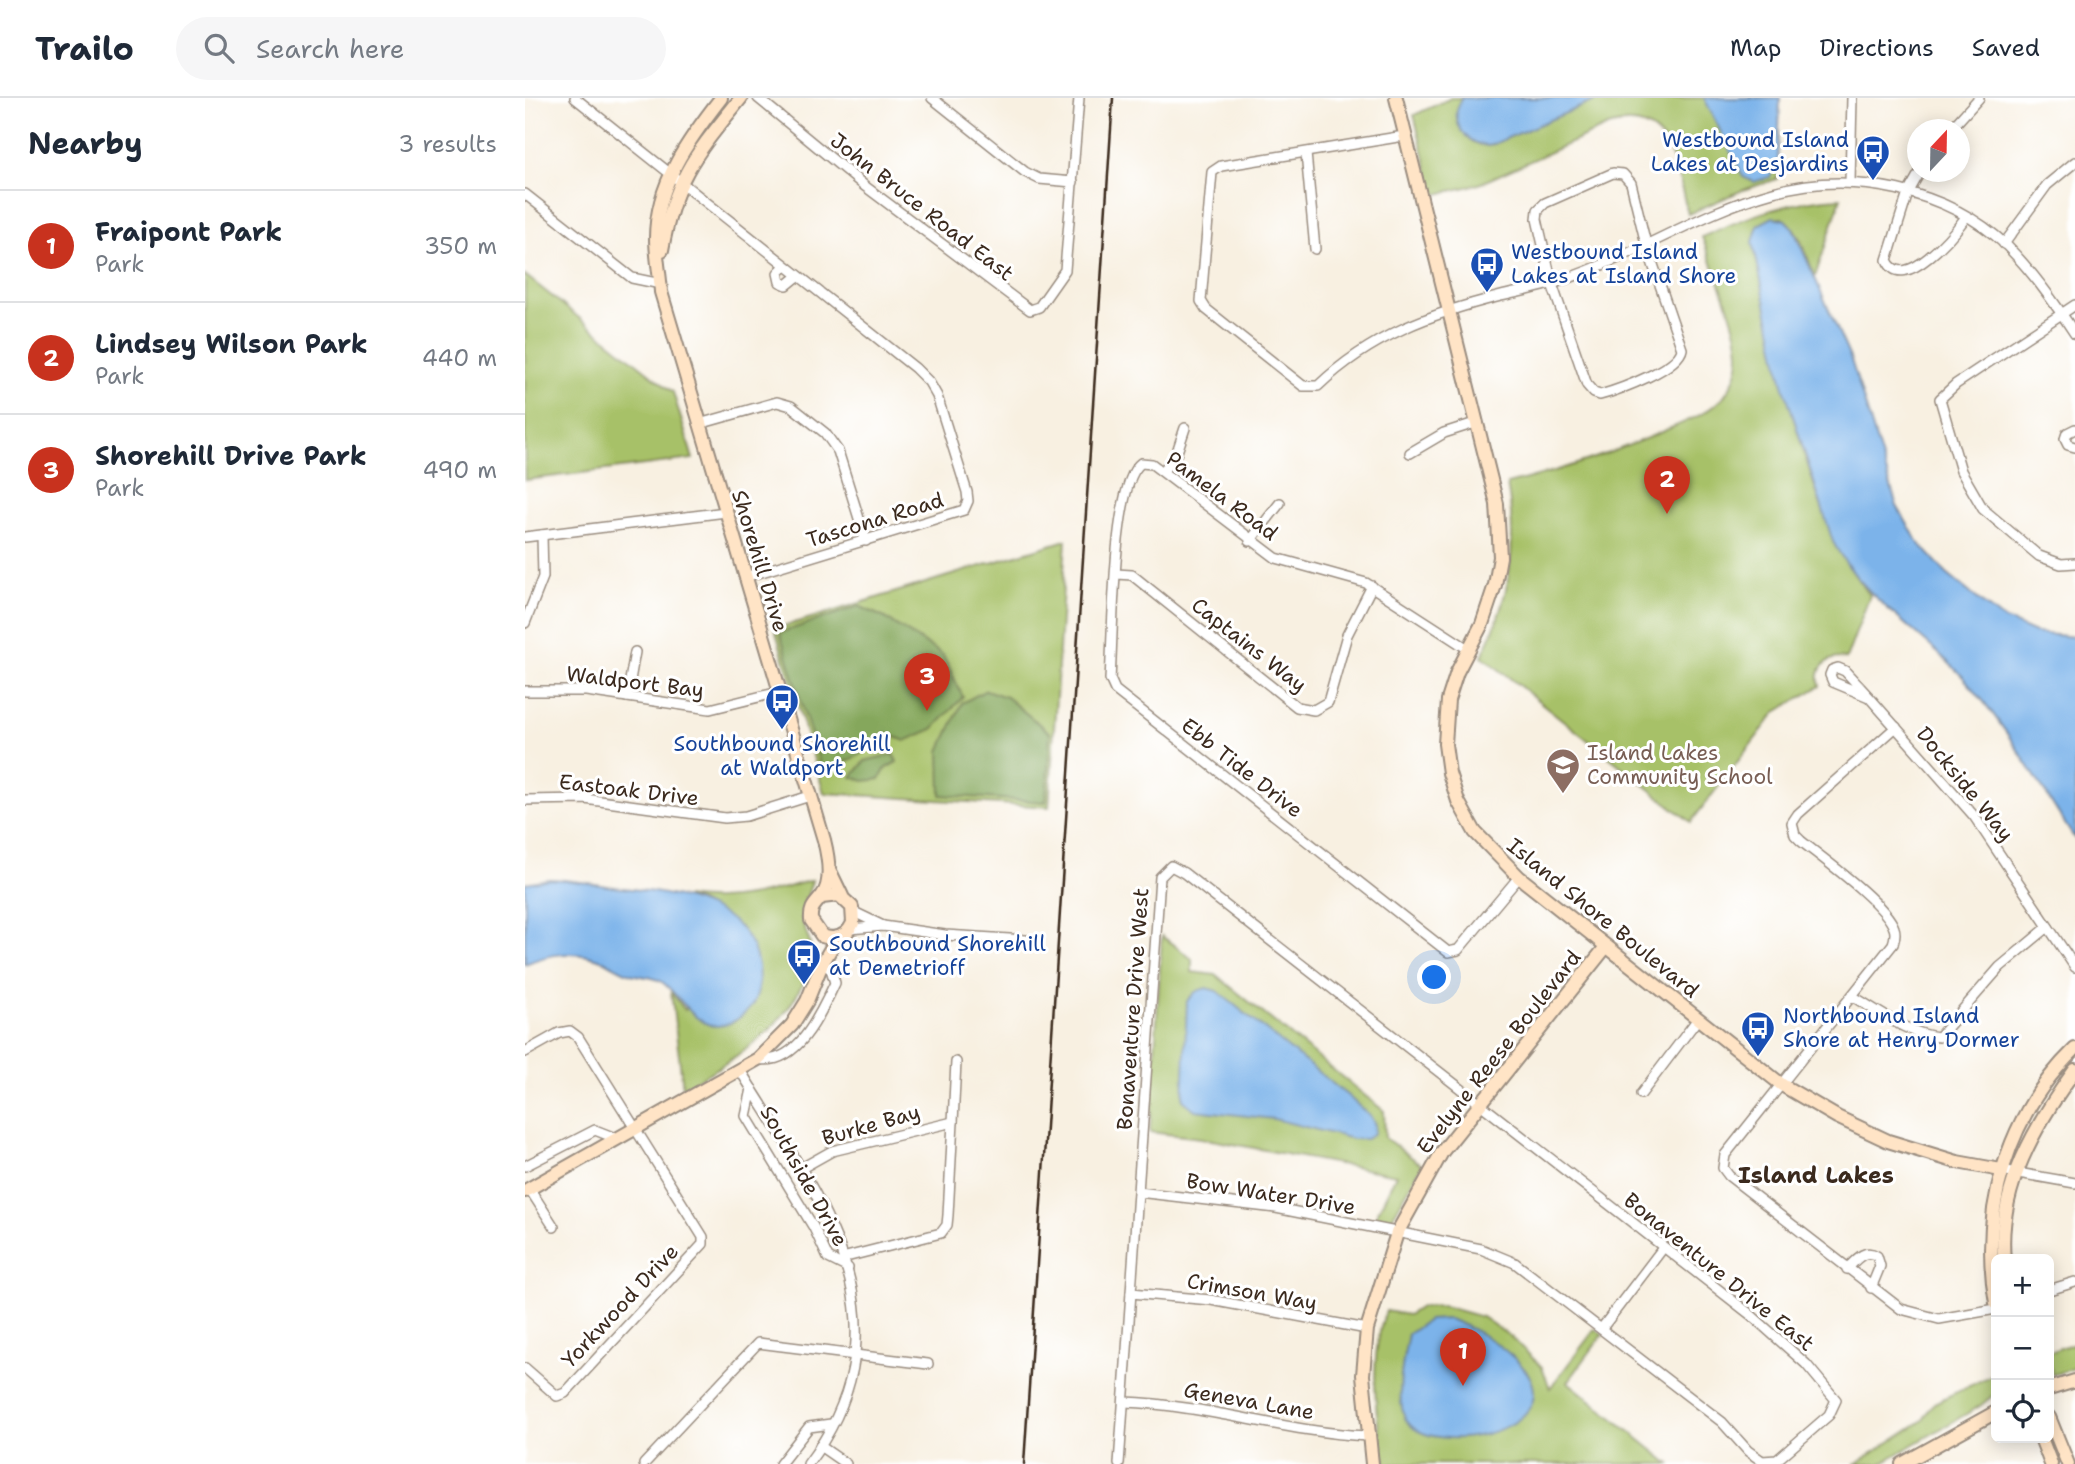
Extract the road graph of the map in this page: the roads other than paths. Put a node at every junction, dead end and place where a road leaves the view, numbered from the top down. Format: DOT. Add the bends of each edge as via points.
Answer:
graph roads {
  1 [pos="575,98"];
  2 [pos="721,98"];
  3 [pos="741,98"];
  4 [pos="758,98"];
  5 [pos="932,98"];
  6 [pos="1079,98"];
  7 [pos="1396,98"];
  8 [pos="1852,98"];
  9 [pos="1978,98"];
  10 [pos="1960,119"];
  11 [pos="1404,136"];
  12 [pos="1306,153"];
  13 [pos="2075,162"];
  14 [pos="675,177"];
  15 [pos="1073,182"];
  16 [pos="1850,182"];
  17 [pos="1914,182"];
  18 [pos="1908,193"];
  19 [pos="525,194"];
  20 [pos="1966,217"];
  21 [pos="1646,244"];
  22 [pos="2004,244"];
  23 [pos="1315,249"];
  24 [pos="785,266"];
  25 [pos="798,276"];
  26 [pos="661,284"];
  27 [pos="1552,284"];
  28 [pos="2075,304"];
  29 [pos="1448,310"];
  30 [pos="2062,313"];
  31 [pos="2075,334"];
  32 [pos="1478,422"];
  33 [pos="699,424"];
  34 [pos="1185,428"];
  35 [pos="2075,429"];
  36 [pos="2075,447"];
  37 [pos="1411,453"];
  38 [pos="1141,464"];
  39 [pos="1163,471"];
  40 [pos="1280,503"];
  41 [pos="726,512"];
  42 [pos="542,535"];
  43 [pos="525,537"];
  44 [pos="866,541"];
  45 [pos="1250,541"];
  46 [pos="2075,563"];
  47 [pos="1116,574"];
  48 [pos="745,577"];
  49 [pos="1371,586"];
  50 [pos="525,623"];
  51 [pos="1468,649"];
  52 [pos="635,652"];
  53 [pos="525,691"];
  54 [pos="779,692"];
  55 [pos="627,697"];
  56 [pos="1869,697"];
  57 [pos="1896,727"];
  58 [pos="810,796"];
  59 [pos="525,800"];
  60 [pos="829,869"];
  61 [pos="1518,877"];
  62 [pos="842,896"];
  63 [pos="822,897"];
  64 [pos="854,912"];
  65 [pos="883,926"];
  66 [pos="2048,927"];
  67 [pos="850,929"];
  68 [pos="819,933"];
  69 [pos="837,938"];
  70 [pos="1026,940"];
  71 [pos="1605,948"];
  72 [pos="822,964"];
  73 [pos="2075,968"];
  74 [pos="1852,996"];
  75 [pos="1697,1020"];
  76 [pos="2075,1049"];
  77 [pos="525,1052"];
  78 [pos="758,1059"];
  79 [pos="956,1062"];
  80 [pos="740,1070"];
  81 [pos="2075,1070"];
  82 [pos="1782,1085"];
  83 [pos="752,1089"];
  84 [pos="1641,1094"];
  85 [pos="1479,1104"];
  86 [pos="953,1122"];
  87 [pos="635,1129"];
  88 [pos="618,1139"];
  89 [pos="525,1166"];
  90 [pos="800,1169"];
  91 [pos="2001,1170"];
  92 [pos="2016,1173"];
  93 [pos="2075,1183"];
  94 [pos="527,1189"];
  95 [pos="1138,1192"];
  96 [pos="554,1227"];
  97 [pos="1397,1233"];
  98 [pos="1663,1248"];
  99 [pos="2004,1254"];
  100 [pos="846,1257"];
  101 [pos="848,1268"];
  102 [pos="1847,1269"];
  103 [pos="1991,1277"];
  104 [pos="2075,1282"];
  105 [pos="1871,1288"];
  106 [pos="2054,1288"];
  107 [pos="1131,1293"];
  108 [pos="1991,1310"];
  109 [pos="1602,1328"];
  110 [pos="1367,1329"];
  111 [pos="853,1354"];
  112 [pos="928,1364"];
  113 [pos="525,1368"];
  114 [pos="2075,1381"];
  115 [pos="2054,1387"];
  116 [pos="1125,1402"];
  117 [pos="1991,1414"];
  118 [pos="831,1424"];
  119 [pos="2054,1429"];
  120 [pos="1367,1436"];
  121 [pos="2043,1443"];
  122 [pos="820,1446"];
  123 [pos="644,1464"];
  124 [pos="781,1464"];
  125 [pos="808,1464"];
  126 [pos="846,1464"];
  127 [pos="1119,1464"];
  128 [pos="1372,1464"];
  129 [pos="1902,1464"];
  130 [pos="2051,1464"];
  131 [pos="2068,1464"];
  1 -- 14 [label="street, Tascona Road"];
  2 -- 14 [label="street, Shorehill Drive" via="697,129"];
  3 -- 14 [label="street, Shorehill Drive"];
  4 -- 15 [label="street, John Bruce Road East" via="1023,308 1035,310 1065,270"];
  5 -- 15 [label="street" via="1025,172 1039,179"];
  6 -- 15 [label="street"];
  7 -- 11 [label="street, Island Shore Boulevard"];
  8 -- 16 [label="street"];
  9 -- 10 [label="street"];
  11 -- 12 [label="street"];
  11 -- 29 [label="street, Island Shore Boulevard"];
  12 -- 23 [label="street"];
  12 -- 29 [label="street" via="1221,166 1212,172 1201,295 1206,309 1310,388 1318,387 1347,360 1387,335"];
  13 -- 22 [label="street" via="2047,185"];
  14 -- 24 [label="street, Tascona Road"];
  14 -- 26 [label="street, Shorehill Drive" via="656,225"];
  16 -- 18 [label="street"];
  16 -- 21 [label="street" via="1774,191"];
  17 -- 18 [label="street"];
  18 -- 20 [label="street"];
  18 -- 20 [label="street" via="1887,260 1896,271 1907,271 1934,253"];
  19 -- 26 [label="street" via="632,278"];
  20 -- 22 [label="street"];
  21 -- 27 [label="street"];
  21 -- 27 [label="street" via="1631,183 1623,174 1613,173 1538,210"];
  21 -- 27 [label="street" via="1681,356 1671,365 1606,394 1594,394 1587,385"];
  22 -- 30 [label="street"];
  24 -- 25 [label="street, Tascona Road"];
  24 -- 25 [label="street, Tascona Road" via="778,273 780,282 787,285"];
  25 -- 44 [label="street, Tascona Road" via="929,382 967,492 967,506 958,513"];
  26 -- 33 [label="street, Shorehill Drive"];
  27 -- 29 [label="street"];
  28 -- 30 [label="street"];
  29 -- 32 [label="street, Island Shore Boulevard"];
  30 -- 31 [label="street"];
  30 -- 46 [label="street" via="1956,384 1943,394 1940,405 1961,471 1983,509 2039,556 2061,564"];
  32 -- 37 [label="street" via="1444,433"];
  32 -- 51 [label="street, Island Shore Boulevard" via="1497,504 1500,557 1488,608"];
  33 -- 41 [label="street, Shorehill Drive"];
  33 -- 44 [label="street" via="777,402 791,406 825,433 838,452"];
  34 -- 39 [label="street"];
  35 -- 36 [label="street" via="2065,439"];
  38 -- 39 [label="street, Pamela Road"];
  38 -- 47 [label="street, Ebb Tide Drive" via="1131,474 1123,500"];
  39 -- 45 [label="street, Pamela Road"];
  40 -- 45 [label="street"];
  41 -- 42 [label="street"];
  41 -- 48 [label="street, Shorehill Drive"];
  42 -- 43 [label="street"];
  42 -- 50 [label="street" via="543,577"];
  44 -- 48 [label="street, Tascona Road"];
  45 -- 49 [label="street, Pamela Road" via="1286,562"];
  47 -- 49 [label="street, Captains Way" via="1132,575 1307,710 1323,706 1331,696 1347,635"];
  47 -- 61 [label="street, Ebb Tide Drive" via="1111,679 1115,690 1440,947 1448,952 1458,950"];
  48 -- 54 [label="street, Shorehill Drive"];
  49 -- 51 [label="street, Pamela Road"];
  51 -- 61 [label="street, Island Shore Boulevard" via="1448,700 1445,744 1449,773 1475,832"];
  52 -- 55 [label="street"];
  53 -- 55 [label="street, Waldport Bay"];
  54 -- 55 [label="street, Waldport Bay" via="710,709"];
  54 -- 58 [label="street, Shorehill Drive"];
  56 -- 57 [label="street, Dockside Way"];
  57 -- 66 [label="street, Dockside Way" via="1974,816"];
  57 -- 74 [label="street" via="1792,823 1795,835 1863,892 1894,929 1893,944"];
  58 -- 59 [label="street, Eastoak Drive" via="746,816 716,818 585,799"];
  58 -- 60 [label="street, Shorehill Drive"];
  60 -- 62 [label="street, Shorehill Drive"];
  60 -- 63 [label="street, Shorehill Drive"];
  61 -- 71 [label="street, Island Shore Boulevard"];
  62 -- 63 [label="street"];
  62 -- 64 [label="street, Shorehill Drive"];
  63 -- 68 [label="street, Shorehill Drive" via="810,916"];
  64 -- 65 [label="street"];
  64 -- 67 [label="street"];
  65 -- 67 [label="street"];
  65 -- 70 [label="street"];
  66 -- 73 [label="street, Dockside Way"];
  66 -- 74 [label="street" via="2000,967 1939,1037 1897,1022"];
  67 -- 69 [label="street, Shorehill Drive"];
  68 -- 69 [label="street"];
  68 -- 72 [label="street, Shorehill Drive"];
  69 -- 72 [label="street, Shorehill Drive"];
  71 -- 75 [label="street, Island Shore Boulevard"];
  71 -- 85 [label="street, Evelyne Reese Boulevard"];
  72 -- 78 [label="street, Shorehill Drive" via="792,1025"];
  72 -- 78 [label="street, Shorehill Drive" via="831,969 835,984 810,1027 780,1060"];
  74 -- 82 [label="street"];
  75 -- 82 [label="street, Island Shore Boulevard"];
  75 -- 84 [label="street"];
  76 -- 91 [label="street" via="2037,1095"];
  77 -- 87 [label="street" via="570,1031 585,1046"];
  78 -- 80 [label="street, Shorehill Drive"];
  79 -- 86 [label="street, Burke Bay"];
  80 -- 83 [label="street, Southside Drive"];
  80 -- 87 [label="street, Shorehill Drive"];
  81 -- 92 [label="street" via="2035,1131"];
  82 -- 91 [label="street, Island Shore Boulevard" via="1888,1141"];
  82 -- 102 [label="street" via="1725,1155 1724,1171"];
  83 -- 90 [label="street, Southside Drive"];
  83 -- 101 [label="street, Southside Drive" via="746,1116 828,1258"];
  85 -- 95 [label="street, Bonaventure Drive West" via="1171,866 1160,877"];
  85 -- 97 [label="street, Evelyne Reese Boulevard" via="1442,1152"];
  85 -- 98 [label="street, Bonaventure Drive East"];
  86 -- 90 [label="street, Burke Bay" via="832,1151"];
  86 -- 100 [label="street, Burke Bay" via="947,1225 935,1234"];
  87 -- 88 [label="street, Shorehill Drive"];
  87 -- 113 [label="street, Yorkwood Drive" via="703,1237 703,1244 565,1393 550,1393"];
  88 -- 89 [label="street" via="594,1130"];
  88 -- 94 [label="street, Shorehill Drive"];
  90 -- 100 [label="street, Southside Drive"];
  91 -- 92 [label="street, Island Shore Boulevard"];
  91 -- 103 [label="street" via="1990,1244"];
  92 -- 93 [label="street, Island Shore Boulevard"];
  92 -- 99 [label="street" via="2006,1215"];
  94 -- 96 [label="street"];
  95 -- 97 [label="street, Bow Water Drive" via="1276,1208"];
  95 -- 107 [label="street, Bonaventure Drive West"];
  97 -- 109 [label="street, Bonaventure Drive East" via="1481,1249 1515,1263"];
  97 -- 110 [label="street, Evelyne Reese Boulevard"];
  98 -- 109 [label="street"];
  98 -- 109 [label="street, Bonaventure Drive East" via="1807,1364 1836,1400 1829,1415 1777,1460 1762,1461 1721,1422"];
  100 -- 101 [label="street, Southside Drive"];
  101 -- 111 [label="street, Southside Drive" via="855,1313"];
  102 -- 105 [label="street"];
  102 -- 105 [label="street" via="1862,1254 1877,1256 1880,1266"];
  104 -- 106 [label="street"];
  105 -- 108 [label="street" via="1901,1309 1924,1317 1956,1318"];
  107 -- 110 [label="street, Crimson Way" via="1211,1300"];
  107 -- 116 [label="street, Bonaventure Drive West"];
  110 -- 120 [label="street, Evelyne Reese Boulevard" via="1363,1375"];
  111 -- 112 [label="street"];
  111 -- 118 [label="street, Southside Drive"];
  111 -- 123 [label="street" via="758,1343"];
  114 -- 115 [label="street"];
  116 -- 120 [label="street, Geneva Lane" via="1201,1408"];
  116 -- 127 [label="street, Bonaventure Drive West"];
  117 -- 129 [label="street"];
  118 -- 122 [label="street, Southside Drive"];
  118 -- 124 [label="street" via="809,1427"];
  119 -- 131 [label="street"];
  120 -- 128 [label="street, Evelyne Reese Boulevard"];
  121 -- 130 [label="street"];
  122 -- 125 [label="street, Southside Drive"];
  122 -- 126 [label="street"];
}
